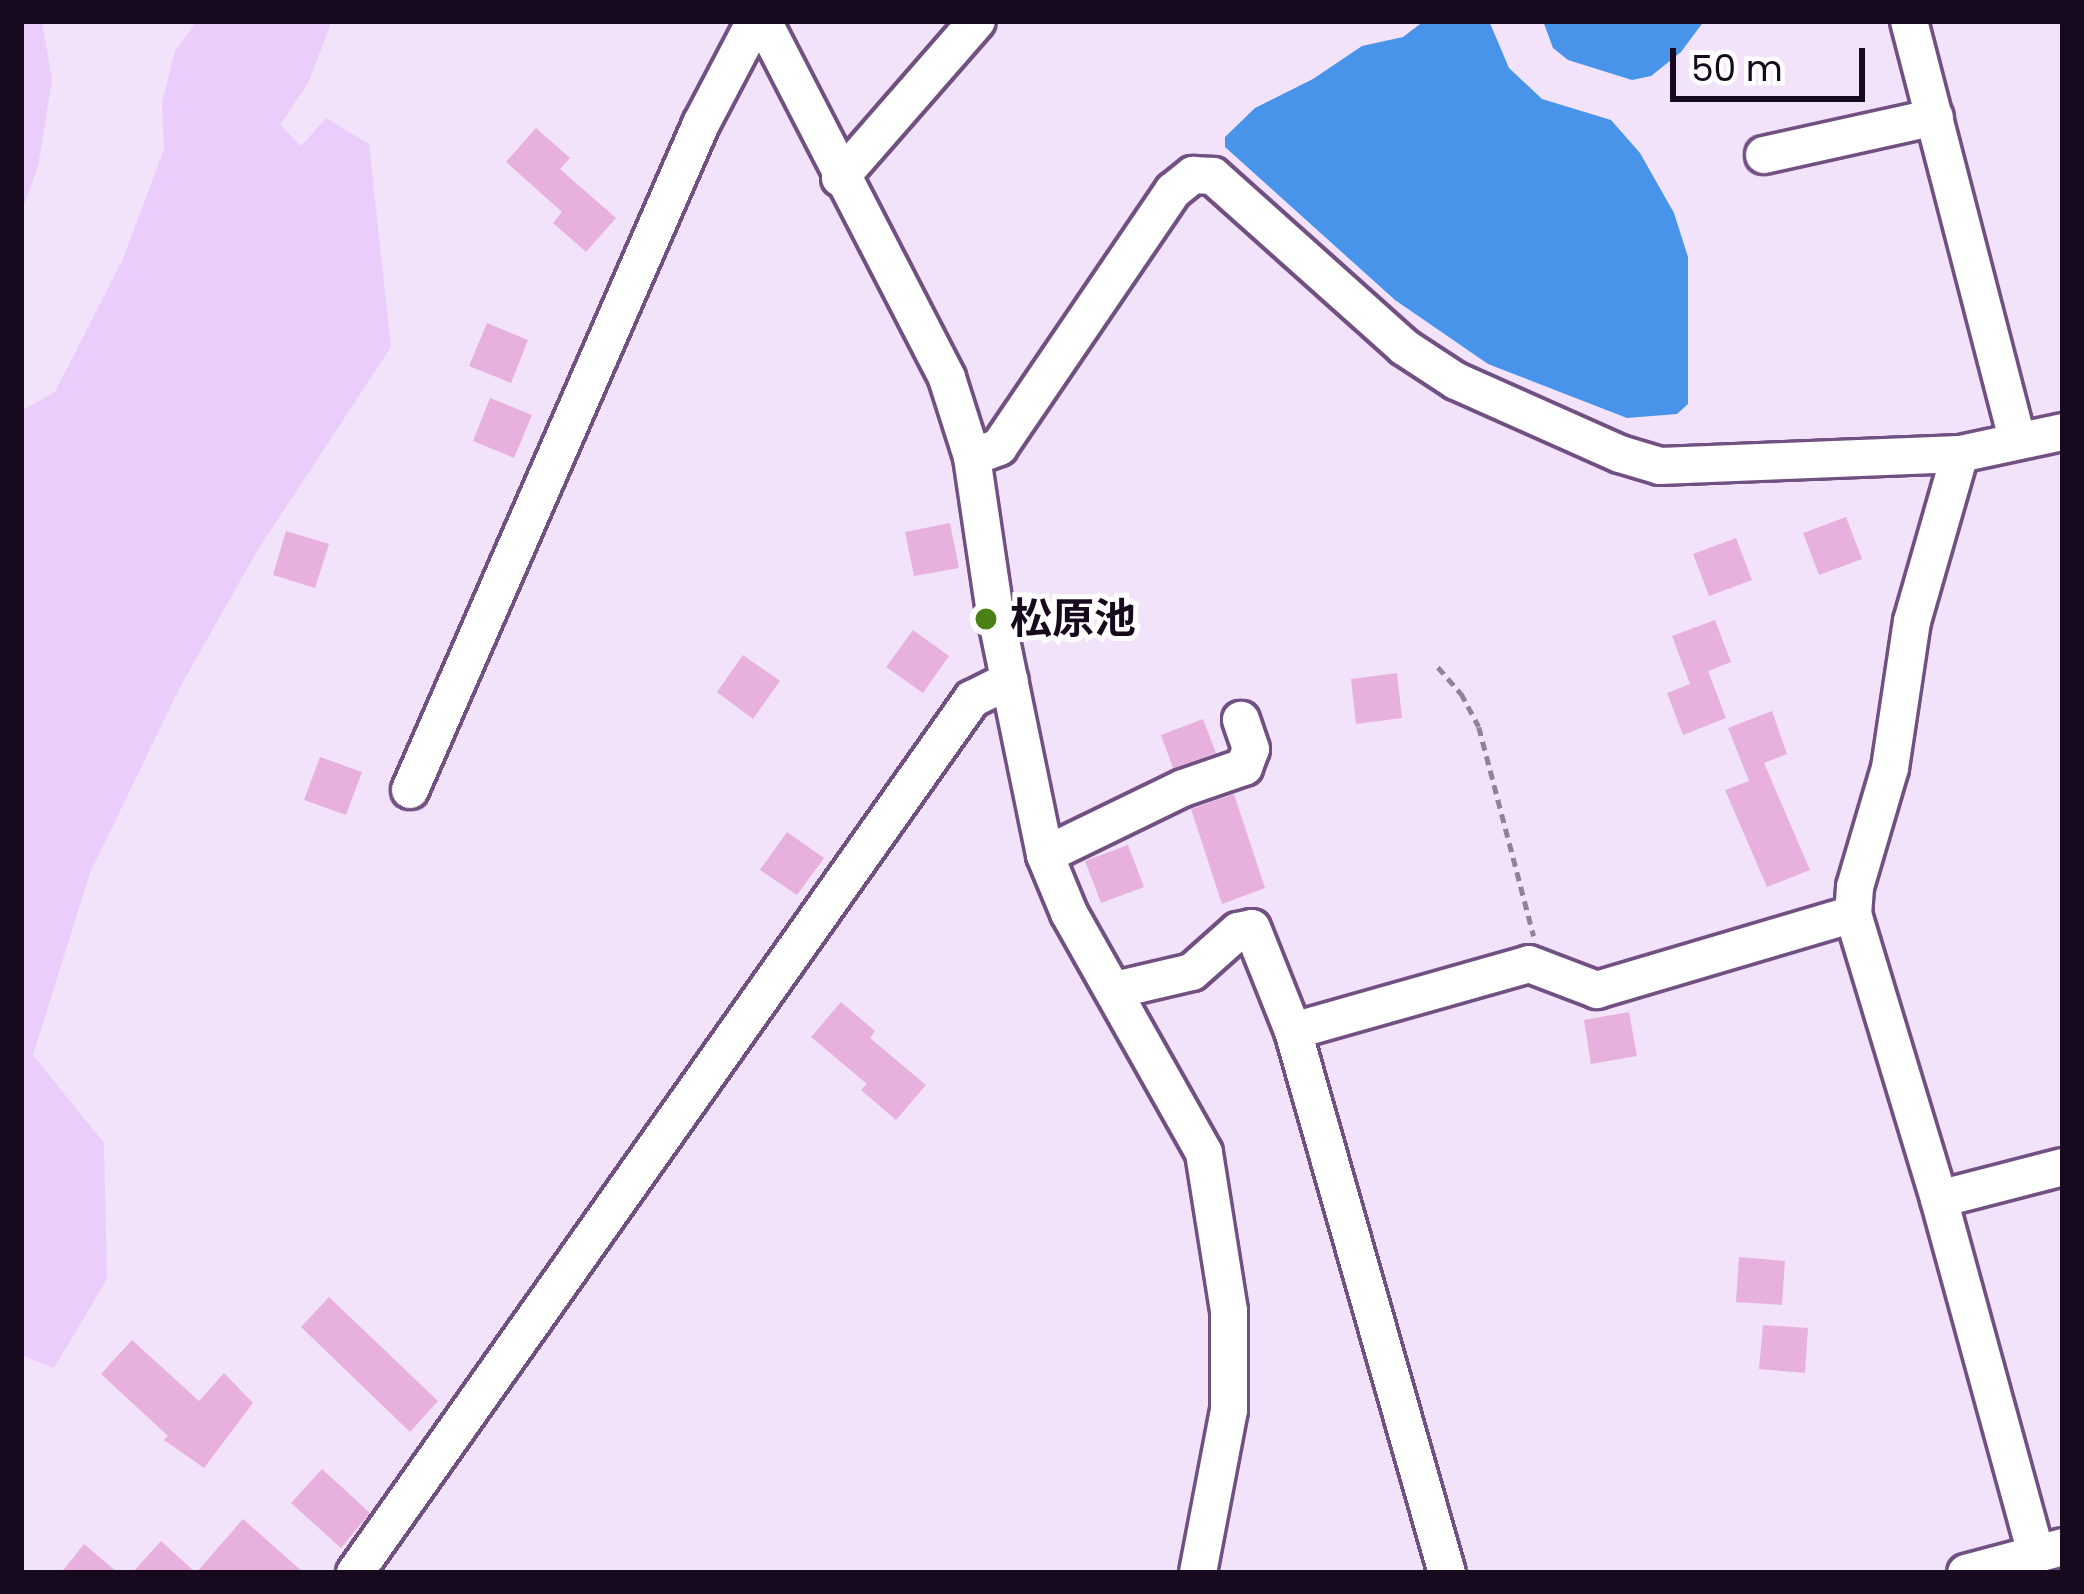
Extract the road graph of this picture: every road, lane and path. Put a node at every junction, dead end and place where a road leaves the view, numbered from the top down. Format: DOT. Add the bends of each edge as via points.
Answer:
graph roads {
  1 [pos="759,21"];
  2 [pos="977,21"];
  3 [pos="1909,21"];
  4 [pos="1935,117"];
  5 [pos="1764,155"];
  6 [pos="841,178"];
  7 [pos="2063,432"];
  8 [pos="2018,441"];
  9 [pos="1960,454"];
  10 [pos="972,457"];
  11 [pos="1438,667"];
  12 [pos="1010,680"];
  13 [pos="1241,720"];
  14 [pos="410,790"];
  15 [pos="1045,855"];
  16 [pos="1853,914"];
  17 [pos="1541,965"];
  18 [pos="1115,990"];
  19 [pos="1293,1031"];
  20 [pos="2063,1167"];
  21 [pos="1939,1199"];
  22 [pos="2049,1550"];
  23 [pos="355,1573"];
  24 [pos="1198,1573"];
  25 [pos="1447,1573"];
  26 [pos="1966,1573"];
  1 -- 6 [label="street"];
  1 -- 14 [label="street" via="700,124"];
  2 -- 6 [label="street"];
  3 -- 4 [label="street"];
  4 -- 5 [label="street"];
  4 -- 8 [label="street"];
  6 -- 10 [label="street" via="946,378"];
  7 -- 8 [label="street"];
  8 -- 9 [label="street"];
  9 -- 10 [label="street" via="1660,466 1620,454 1456,381 1404,347 1213,176 1193,175 1173,190 999,447"];
  9 -- 16 [label="street" via="1912,621 1890,768"];
  10 -- 12 [label="street"];
  11 -- 17 [label="path" via="1479,727"];
  12 -- 15 [label="street"];
  12 -- 23 [label="street" via="972,699"];
  13 -- 15 [label="street" via="1251,748 1244,766"];
  15 -- 18 [label="street"];
  16 -- 17 [label="street" via="1597,990"];
  16 -- 21 [label="street"];
  17 -- 19 [label="street"];
  18 -- 19 [label="street" via="1192,972 1252,928"];
  18 -- 24 [label="street" via="1204,1153 1229,1311 1229,1410"];
  19 -- 25 [label="street"];
  20 -- 21 [label="street"];
  21 -- 22 [label="street"];
  22 -- 26 [label="street"];
}
